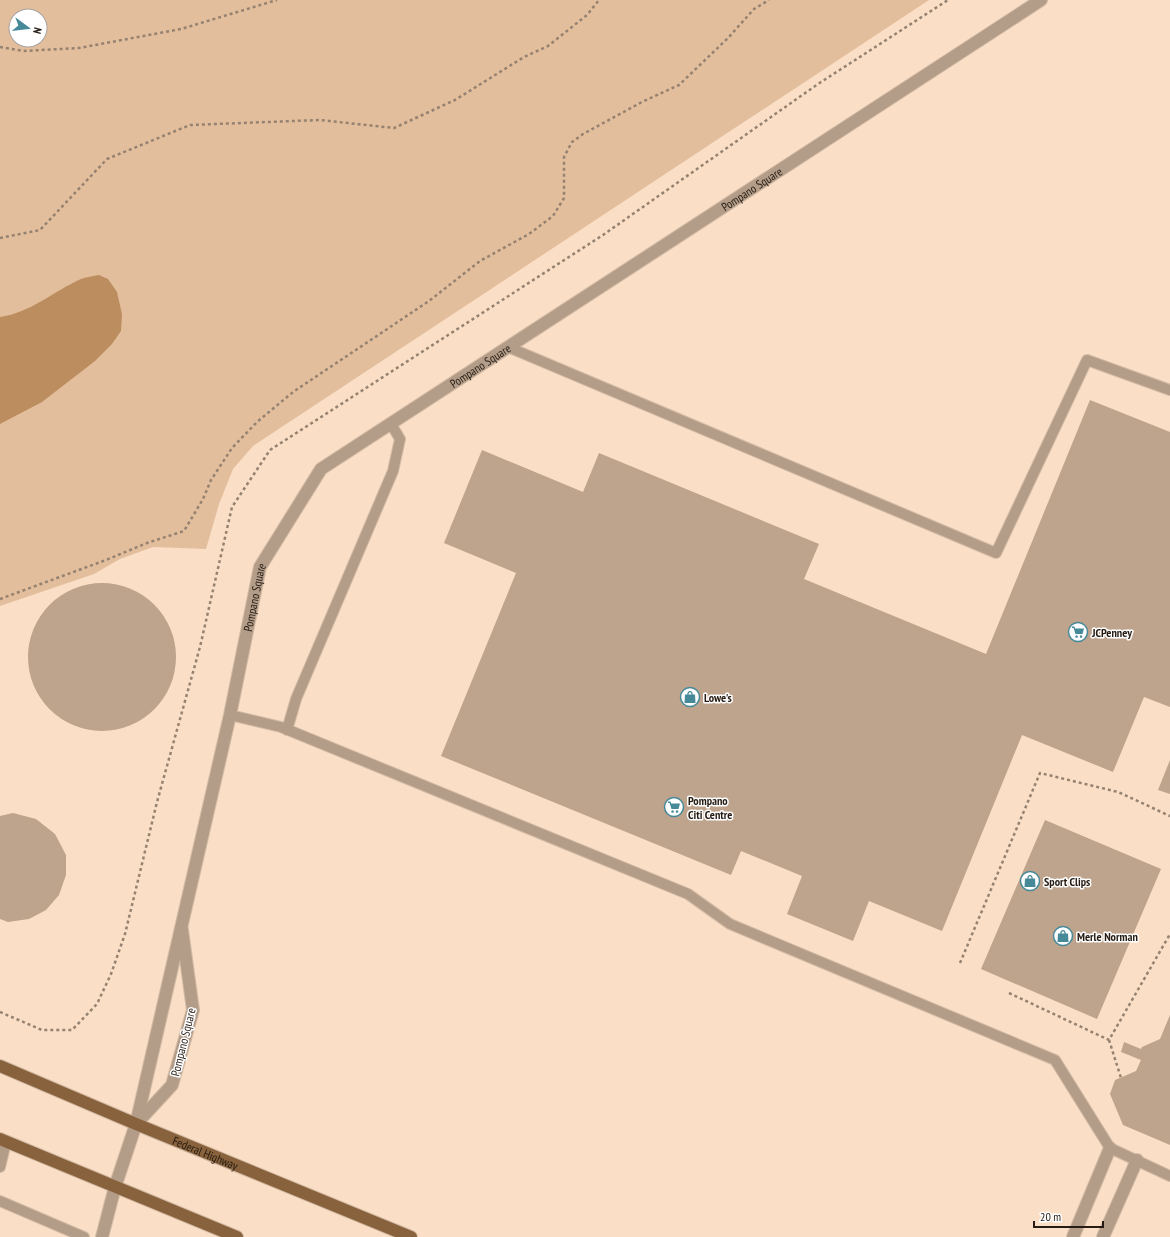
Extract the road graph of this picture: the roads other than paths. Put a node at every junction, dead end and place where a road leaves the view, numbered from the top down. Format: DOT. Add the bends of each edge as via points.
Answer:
graph roads {
  1 [pos="1042,0"];
  2 [pos="508,347"];
  3 [pos="1170,390"];
  4 [pos="391,424"];
  5 [pos="230,715"];
  6 [pos="287,730"];
  7 [pos="182,923"];
  8 [pos="0,1066"];
  9 [pos="136,1124"];
  10 [pos="3,1141"];
  11 [pos="1110,1148"];
  12 [pos="1137,1160"];
  13 [pos="0,1167"];
  14 [pos="1170,1176"];
  15 [pos="115,1187"];
  16 [pos="0,1201"];
  17 [pos="84,1237"];
  18 [pos="102,1237"];
  19 [pos="236,1237"];
  20 [pos="411,1237"];
  21 [pos="1073,1237"];
  22 [pos="1103,1237"];
  1 -- 2 [label="street, Pompano Square"];
  2 -- 3 [label="lane" via="996,553 1087,360"];
  2 -- 4 [label="street, Pompano Square"];
  4 -- 5 [label="street, Pompano Square" via="321,469 260,567"];
  4 -- 6 [label="lane" via="400,439 394,471 296,699"];
  5 -- 6 [label="lane"];
  5 -- 7 [label="street, Pompano Square"];
  6 -- 11 [label="lane" via="688,894 730,924 1055,1060"];
  7 -- 9 [label="street, Pompano Square"];
  7 -- 9 [label="street, Pompano Square" via="193,1010 172,1085"];
  8 -- 9 [label="main road, Federal Highway"];
  9 -- 15 [label="street, Pompano Square"];
  9 -- 20 [label="main road, Federal Highway"];
  10 -- 13 [label="lane"];
  10 -- 15 [label="main road"];
  11 -- 12 [label="lane"];
  11 -- 21 [label="street"];
  12 -- 14 [label="lane"];
  12 -- 22 [label="street"];
  15 -- 18 [label="street, Pompano Square"];
  15 -- 19 [label="main road"];
  16 -- 17 [label="lane"];
}
